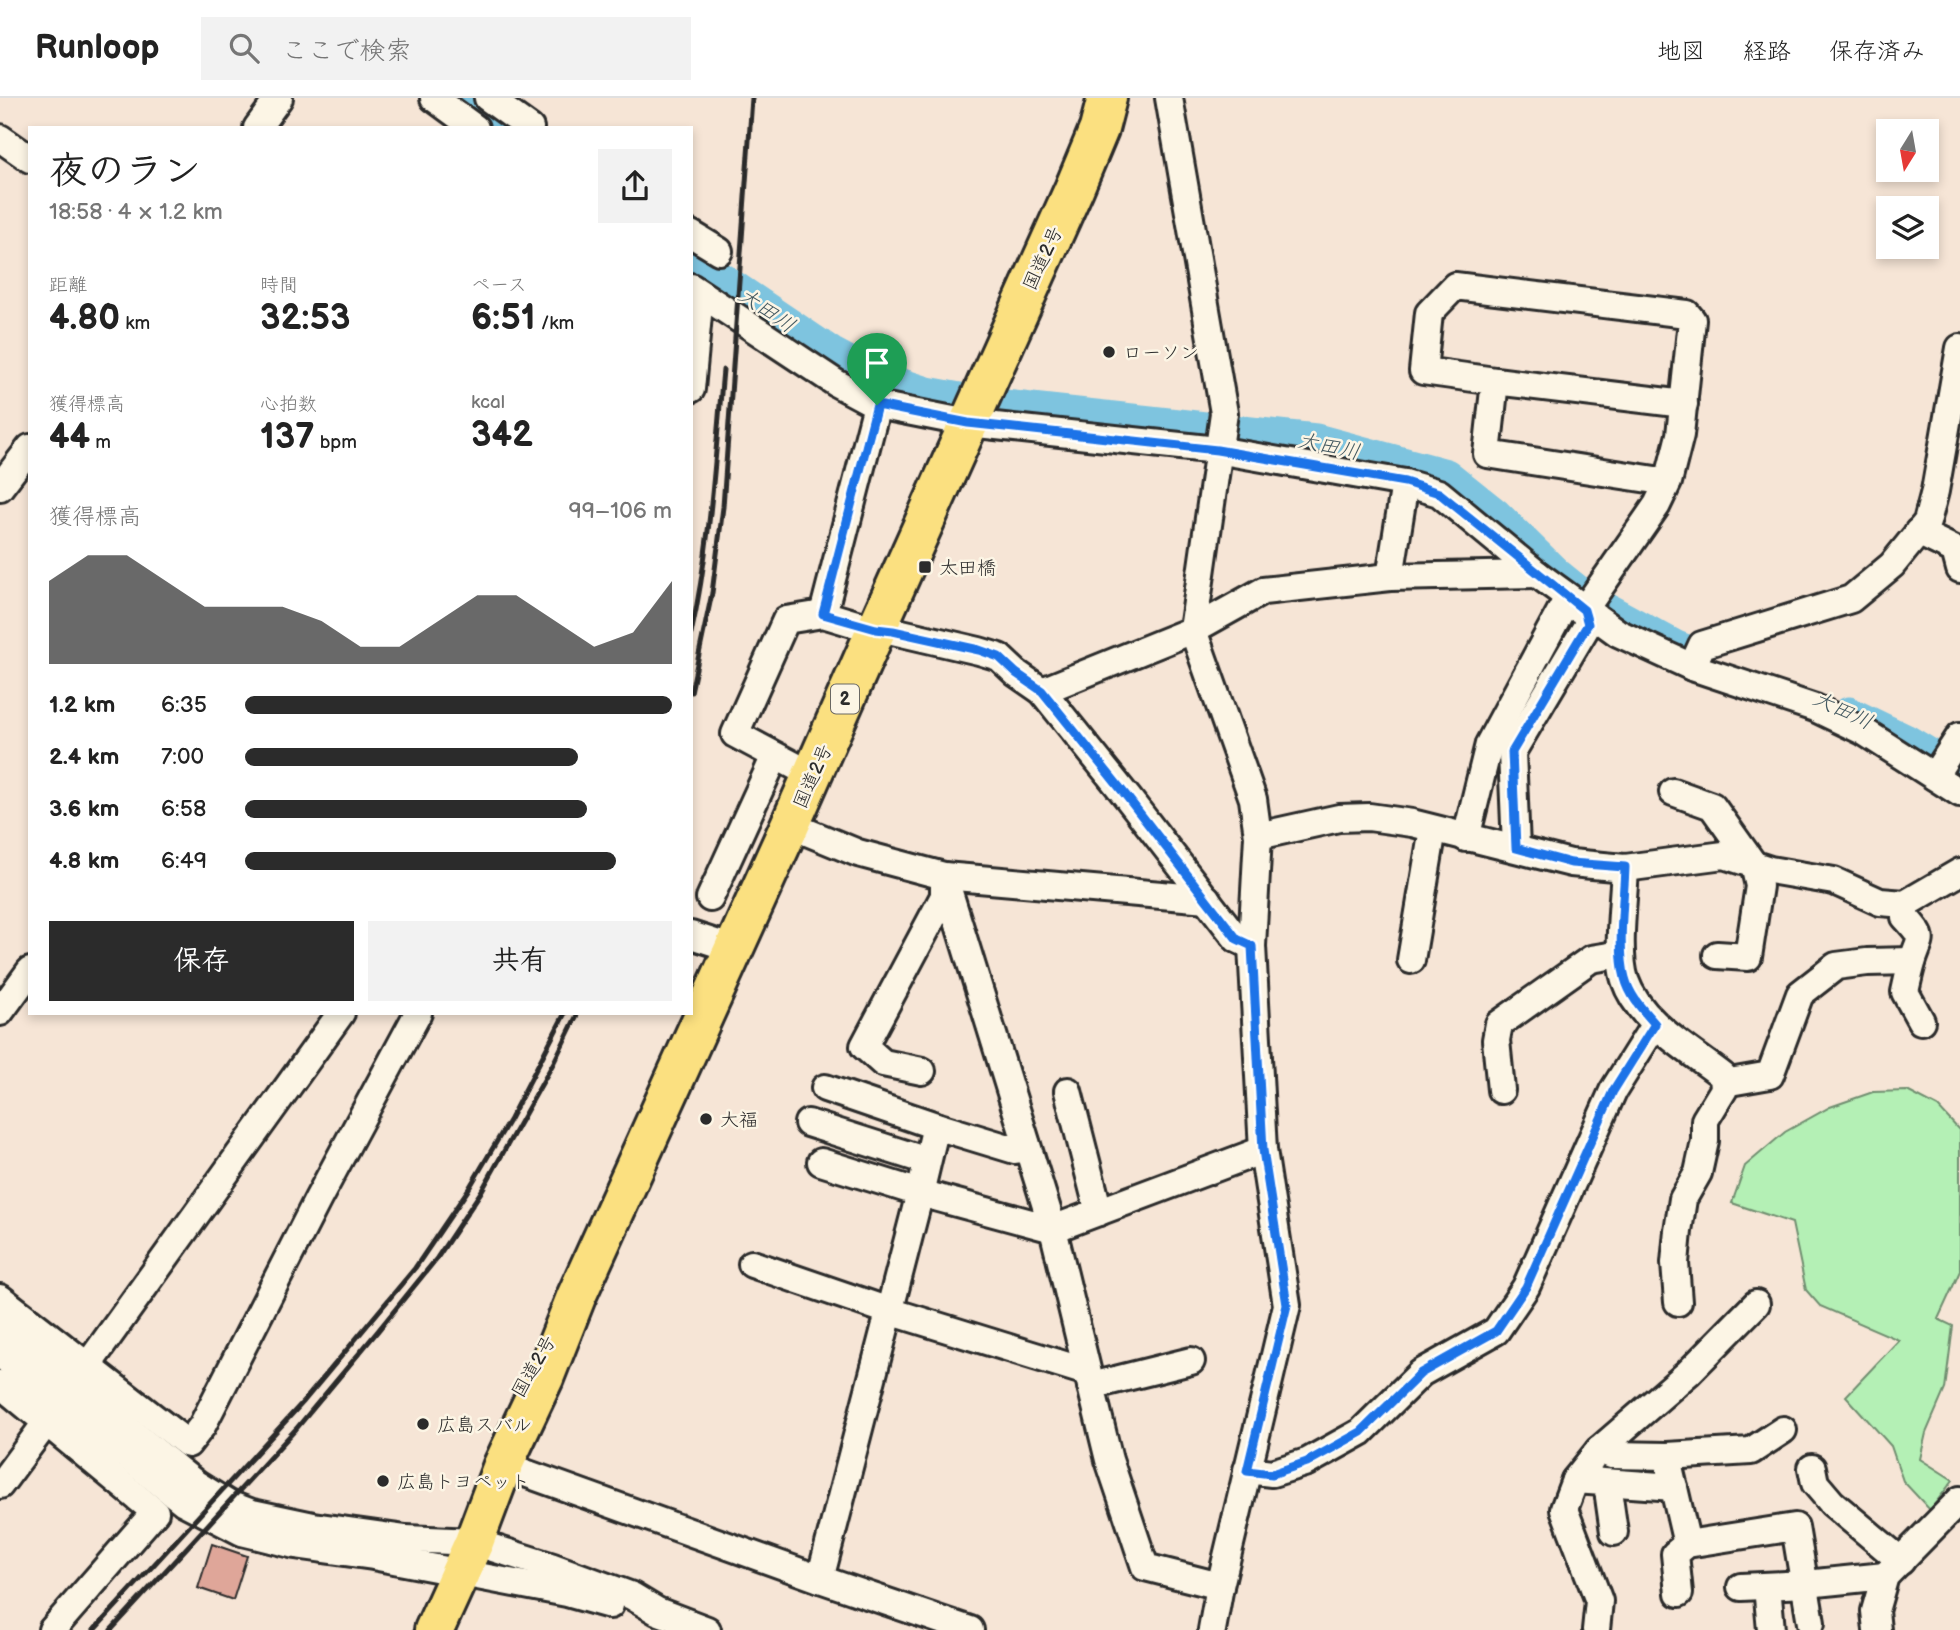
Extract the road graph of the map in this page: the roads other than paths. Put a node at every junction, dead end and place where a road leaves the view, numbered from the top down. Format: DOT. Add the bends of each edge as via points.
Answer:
graph roads {
  1 [pos="279,98"];
  2 [pos="434,98"];
  3 [pos="488,98"];
  4 [pos="1107,98"];
  5 [pos="1169,98"];
  6 [pos="258,126"];
  7 [pos="472,126"];
  8 [pos="527,126"];
  9 [pos="0,138"];
  10 [pos="28,158"];
  11 [pos="693,235"];
  12 [pos="719,251"];
  13 [pos="696,291"];
  14 [pos="1960,348"];
  15 [pos="693,350"];
  16 [pos="1495,381"];
  17 [pos="1684,404"];
  18 [pos="877,405"];
  19 [pos="968,423"];
  20 [pos="1217,450"];
  21 [pos="28,451"];
  22 [pos="1405,482"];
  23 [pos="1668,482"];
  24 [pos="0,486"];
  25 [pos="1918,532"];
  26 [pos="1960,569"];
  27 [pos="1537,574"];
  28 [pos="1390,577"];
  29 [pos="1584,610"];
  30 [pos="823,614"];
  31 [pos="876,629"];
  32 [pos="1193,630"];
  33 [pos="1692,667"];
  34 [pos="1042,691"];
  35 [pos="1960,736"];
  36 [pos="775,755"];
  37 [pos="812,775"];
  38 [pos="1934,776"];
  39 [pos="1673,792"];
  40 [pos="1960,793"];
  41 [pos="790,825"];
  42 [pos="1433,829"];
  43 [pos="1258,836"];
  44 [pos="1466,838"];
  45 [pos="1516,848"];
  46 [pos="1754,865"];
  47 [pos="1625,867"];
  48 [pos="1960,872"];
  49 [pos="944,876"];
  50 [pos="710,898"];
  51 [pos="1207,899"];
  52 [pos="1905,904"];
  53 [pos="693,936"];
  54 [pos="1252,946"];
  55 [pos="734,949"];
  56 [pos="1621,954"];
  57 [pos="1717,955"];
  58 [pos="1411,960"];
  59 [pos="1912,961"];
  60 [pos="28,974"];
  61 [pos="0,1012"];
  62 [pos="340,1015"];
  63 [pos="417,1015"];
  64 [pos="1921,1021"];
  65 [pos="1655,1024"];
  66 [pos="922,1071"];
  67 [pos="1724,1083"];
  68 [pos="825,1088"];
  69 [pos="1501,1090"];
  70 [pos="1068,1091"];
  71 [pos="808,1123"];
  72 [pos="936,1126"];
  73 [pos="1026,1143"];
  74 [pos="1263,1150"];
  75 [pos="928,1161"];
  76 [pos="821,1162"];
  77 [pos="920,1193"];
  78 [pos="1099,1212"];
  79 [pos="1053,1229"];
  80 [pos="752,1264"];
  81 [pos="0,1297"];
  82 [pos="576,1297"];
  83 [pos="1678,1302"];
  84 [pos="1756,1304"];
  85 [pos="889,1311"];
  86 [pos="0,1326"];
  87 [pos="0,1354"];
  88 [pos="1191,1361"];
  89 [pos="88,1365"];
  90 [pos="1089,1379"];
  91 [pos="0,1384"];
  92 [pos="46,1423"];
  93 [pos="1783,1430"];
  94 [pos="1599,1450"];
  95 [pos="1667,1456"];
  96 [pos="503,1465"];
  97 [pos="1812,1468"];
  98 [pos="1247,1471"];
  99 [pos="1574,1480"];
  100 [pos="1607,1483"];
  101 [pos="0,1485"];
  102 [pos="1674,1487"];
  103 [pos="1960,1500"];
  104 [pos="1614,1532"];
  105 [pos="1687,1544"];
  106 [pos="455,1556"];
  107 [pos="1893,1568"];
  108 [pos="820,1579"];
  109 [pos="1806,1584"];
  110 [pos="1220,1586"];
  111 [pos="1679,1593"];
  112 [pos="653,1620"];
  113 [pos="1811,1623"];
  114 [pos="52,1630"];
  115 [pos="411,1630"];
  116 [pos="434,1630"];
  117 [pos="707,1630"];
  118 [pos="970,1630"];
  119 [pos="1212,1630"];
  120 [pos="1597,1630"];
  121 [pos="1771,1630"];
  122 [pos="1877,1630"];
  1 -- 6 [label="street"];
  2 -- 7 [label="street"];
  3 -- 8 [label="street"];
  4 -- 19 [label="highway, 国道2号 / 2" via="1074,189"];
  5 -- 20 [label="street" via="1224,413"];
  9 -- 10 [label="street"];
  11 -- 12 [label="street"];
  13 -- 15 [label="street"];
  13 -- 18 [label="street" via="835,383"];
  14 -- 25 [label="street" via="1935,491 1927,522"];
  16 -- 17 [label="street"];
  16 -- 17 [label="street" via="1423,371 1429,313 1455,286 1687,314 1692,320"];
  16 -- 23 [label="street" via="1487,454"];
  17 -- 23 [label="street"];
  18 -- 19 [label="street"];
  18 -- 30 [label="street"];
  19 -- 20 [label="street"];
  19 -- 31 [label="highway, 国道2号 / 2"];
  20 -- 22 [label="street"];
  20 -- 32 [label="street"];
  21 -- 24 [label="street"];
  22 -- 27 [label="street" via="1439,493"];
  22 -- 28 [label="street"];
  23 -- 29 [label="street"];
  25 -- 26 [label="street" via="1955,550"];
  25 -- 33 [label="street" via="1892,565 1851,599 1702,645"];
  27 -- 28 [label="street"];
  27 -- 29 [label="street"];
  28 -- 32 [label="street" via="1263,591"];
  29 -- 33 [label="street" via="1618,633"];
  29 -- 44 [label="street" via="1564,605 1489,744"];
  29 -- 45 [label="street" via="1588,624 1512,752"];
  30 -- 31 [label="street"];
  30 -- 36 [label="street" via="786,620 735,734"];
  31 -- 34 [label="street" via="999,657"];
  31 -- 37 [label="highway, 国道2号 / 2"];
  32 -- 34 [label="street"];
  32 -- 43 [label="street" via="1253,799"];
  33 -- 38 [label="street" via="1815,708 1863,731"];
  34 -- 51 [label="street"];
  35 -- 38 [label="street"];
  36 -- 37 [label="street"];
  36 -- 50 [label="street"];
  37 -- 41 [label="highway, 国道2号 / 2"];
  38 -- 40 [label="street"];
  39 -- 46 [label="street" via="1712,806"];
  41 -- 49 [label="street" via="858,853"];
  41 -- 55 [label="highway, 国道2号 / 2"];
  42 -- 43 [label="street" via="1369,817 1339,818"];
  42 -- 44 [label="street"];
  42 -- 58 [label="street"];
  43 -- 54 [label="street"];
  44 -- 45 [label="street"];
  45 -- 47 [label="street" via="1571,863"];
  46 -- 47 [label="street" via="1724,855"];
  46 -- 52 [label="street" via="1834,881 1880,902"];
  46 -- 57 [label="street" via="1759,886 1748,957"];
  47 -- 56 [label="street"];
  48 -- 52 [label="street"];
  49 -- 51 [label="street"];
  49 -- 66 [label="street" via="944,896 864,1046 883,1063"];
  49 -- 73 [label="street"];
  51 -- 54 [label="street" via="1237,939"];
  52 -- 59 [label="street" via="1905,917 1919,931 1920,944"];
  53 -- 55 [label="street"];
  54 -- 74 [label="street"];
  55 -- 82 [label="highway, 国道2号 / 2"];
  56 -- 65 [label="street" via="1636,1003"];
  56 -- 69 [label="street" via="1591,959 1499,1024"];
  59 -- 64 [label="street" via="1905,992"];
  59 -- 67 [label="street" via="1836,966 1800,994 1770,1075"];
  60 -- 61 [label="street"];
  62 -- 89 [label="street"];
  63 -- 89 [label="street" via="202,1426 188,1444"];
  65 -- 67 [label="street" via="1723,1076"];
  65 -- 98 [label="street" via="1613,1091 1526,1287 1496,1331 1421,1373 1361,1432 1307,1462 1272,1474"];
  67 -- 83 [label="street" via="1705,1120 1698,1173 1683,1199 1675,1263"];
  68 -- 72 [label="street"];
  70 -- 78 [label="street"];
  71 -- 75 [label="street"];
  72 -- 73 [label="street" via="1015,1150"];
  72 -- 75 [label="street"];
  73 -- 79 [label="street"];
  74 -- 78 [label="street"];
  74 -- 98 [label="street" via="1287,1305"];
  75 -- 77 [label="street"];
  76 -- 77 [label="street"];
  77 -- 79 [label="street"];
  77 -- 85 [label="street"];
  78 -- 79 [label="street"];
  79 -- 90 [label="street"];
  80 -- 85 [label="street"];
  81 -- 89 [label="street"];
  82 -- 96 [label="highway, 国道2号 / 2"];
  82 -- 106 [label="highway, 国道2号 / 2" via="530,1365"];
  84 -- 94 [label="street" via="1688,1373"];
  85 -- 90 [label="street"];
  85 -- 108 [label="street"];
  86 -- 106 [label="street" via="196,1484 228,1504 313,1526 406,1539"];
  87 -- 106 [label="street" via="184,1502 242,1532 373,1556"];
  88 -- 90 [label="street"];
  90 -- 110 [label="street" via="1109,1460 1145,1567"];
  91 -- 92 [label="street"];
  92 -- 101 [label="street"];
  92 -- 114 [label="street" via="155,1512"];
  93 -- 95 [label="street" via="1751,1451"];
  94 -- 95 [label="street" via="1612,1455"];
  94 -- 99 [label="street"];
  95 -- 102 [label="street"];
  96 -- 106 [label="highway, 国道2号 / 2"];
  96 -- 108 [label="street"];
  97 -- 107 [label="street" via="1815,1483"];
  98 -- 110 [label="street"];
  99 -- 100 [label="street"];
  99 -- 120 [label="street" via="1564,1509 1599,1601"];
  100 -- 102 [label="street"];
  100 -- 104 [label="street"];
  102 -- 105 [label="street"];
  103 -- 107 [label="street"];
  105 -- 109 [label="street" via="1795,1527"];
  105 -- 111 [label="street" via="1675,1554"];
  106 -- 112 [label="street" via="553,1567 632,1596"];
  106 -- 115 [label="highway, 国道2号 / 2"];
  106 -- 116 [label="highway, 国道2号 / 2"];
  107 -- 109 [label="street"];
  107 -- 122 [label="street" via="1875,1611"];
  108 -- 118 [label="street"];
  109 -- 113 [label="street"];
  109 -- 121 [label="street" via="1754,1587"];
  110 -- 119 [label="street"];
  112 -- 117 [label="street"];
}
